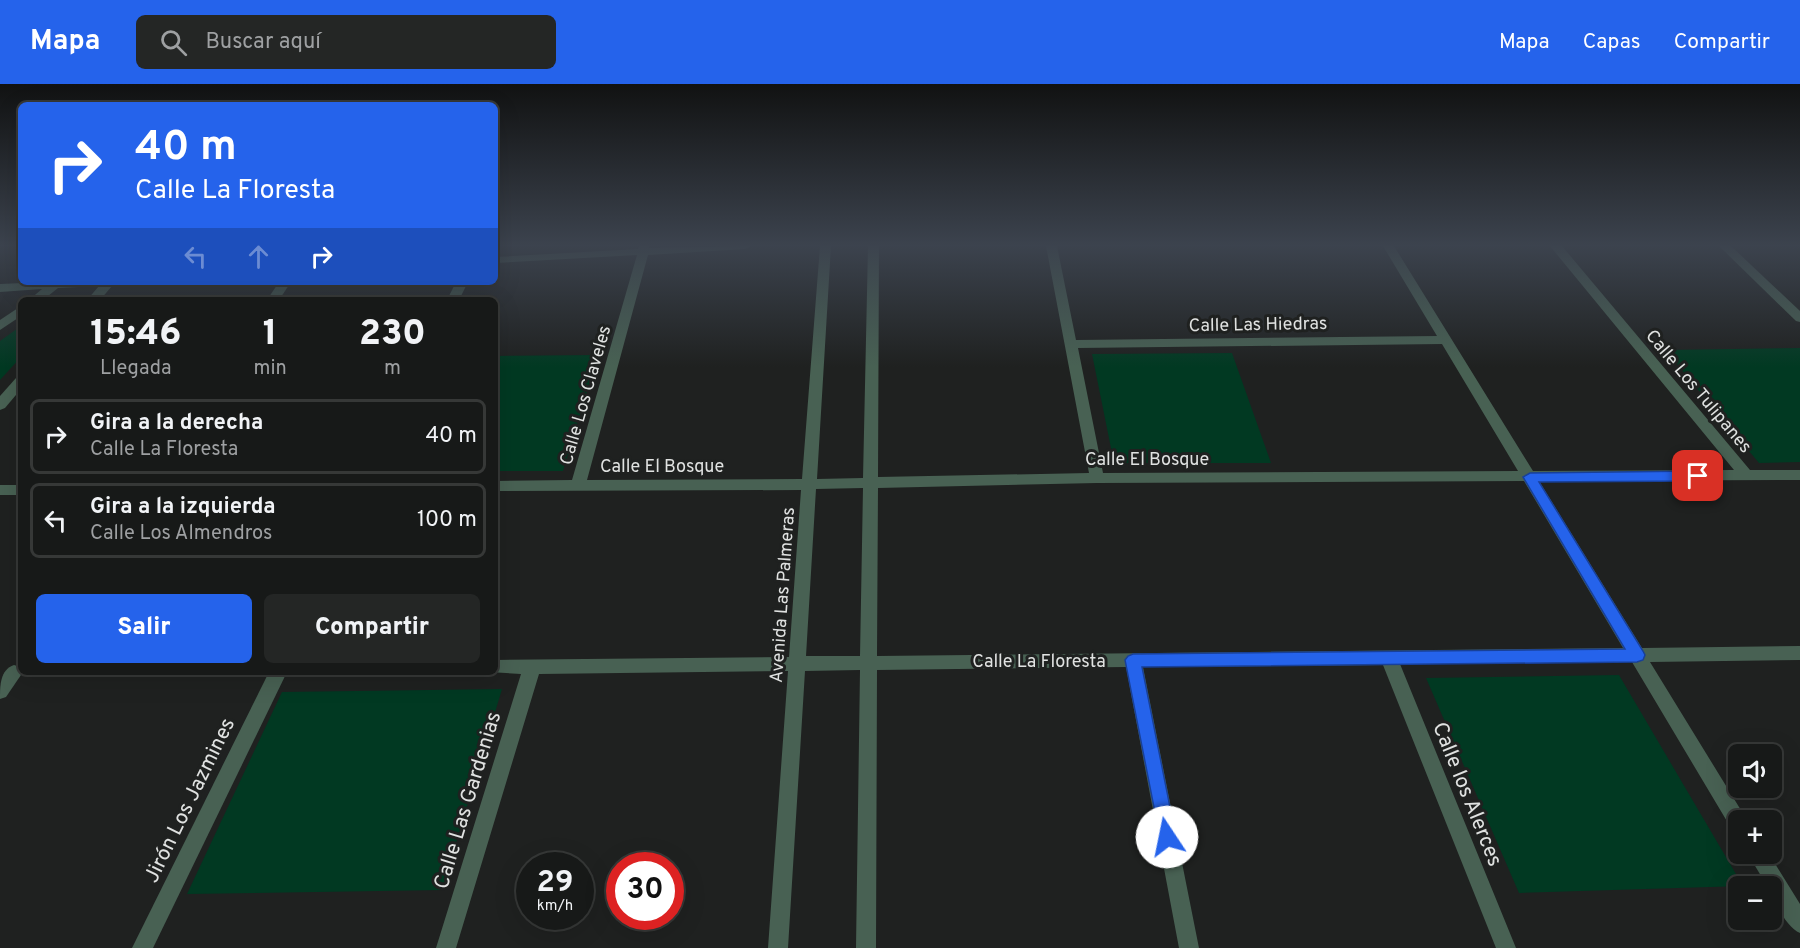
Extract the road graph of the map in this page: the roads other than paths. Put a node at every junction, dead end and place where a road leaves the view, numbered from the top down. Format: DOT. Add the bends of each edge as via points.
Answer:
graph roads {
  1 [pos="31,286"];
  2 [pos="53,286"];
  3 [pos="634,286"];
  4 [pos="822,286"];
  5 [pos="873,286"];
  6 [pos="1059,286"];
  7 [pos="1414,286"];
  8 [pos="1589,286"];
  9 [pos="1767,286"];
  10 [pos="0,288"];
  11 [pos="39,297"];
  12 [pos="18,312"];
  13 [pos="1800,318"];
  14 [pos="0,326"];
  15 [pos="1447,340"];
  16 [pos="1070,344"];
  17 [pos="18,384"];
  18 [pos="0,405"];
  19 [pos="1800,475"];
  20 [pos="1746,476"];
  21 [pos="1530,477"];
  22 [pos="1097,478"];
  23 [pos="809,483"];
  24 [pos="871,483"];
  25 [pos="578,485"];
  26 [pos="498,486"];
  27 [pos="0,490"];
  28 [pos="18,490"];
  29 [pos="1800,653"];
  30 [pos="1637,655"];
  31 [pos="1389,657"];
  32 [pos="1133,660"];
  33 [pos="869,663"];
  34 [pos="797,664"];
  35 [pos="498,667"];
  36 [pos="532,667"];
  37 [pos="12,672"];
  38 [pos="277,675"];
  39 [pos="0,692"];
  40 [pos="1731,810"];
  41 [pos="1764,864"];
  42 [pos="1800,923"];
  43 [pos="142,948"];
  44 [pos="446,948"];
  45 [pos="778,948"];
  46 [pos="866,948"];
  47 [pos="1189,948"];
  48 [pos="1506,948"];
  1 -- 10 [label="street"];
  2 -- 11 [label="street"];
  3 -- 25 [label="street, Calle Los Claveles"];
  4 -- 23 [label="street, Avenida Las Palmeras"];
  5 -- 24 [label="street"];
  6 -- 16 [label="street"];
  7 -- 15 [label="street"];
  8 -- 20 [label="street, Calle Los Tulipanes"];
  9 -- 13 [label="street"];
  12 -- 14 [label="street"];
  15 -- 16 [label="street, Calle Las Hiedras"];
  15 -- 21 [label="street"];
  16 -- 22 [label="street"];
  17 -- 18 [label="street"];
  19 -- 20 [label="street, Calle El Bosque"];
  20 -- 21 [label="street, Calle El Bosque"];
  21 -- 22 [label="street, Calle El Bosque"];
  21 -- 30 [label="street"];
  22 -- 24 [label="street, Calle El Bosque"];
  23 -- 24 [label="street, Calle El Bosque"];
  23 -- 25 [label="street, Calle El Bosque"];
  23 -- 34 [label="street, Avenida Las Palmeras"];
  24 -- 33 [label="street"];
  25 -- 26 [label="street, Calle El Bosque"];
  27 -- 28 [label="street"];
  29 -- 30 [label="street, Calle La Floresta"];
  30 -- 31 [label="street, Calle La Floresta"];
  30 -- 40 [label="street"];
  31 -- 32 [label="street, Calle La Floresta"];
  31 -- 48 [label="street, Calle los Alerces"];
  32 -- 33 [label="street, Calle La Floresta"];
  32 -- 47 [label="street"];
  33 -- 34 [label="street, Calle La Floresta"];
  33 -- 46 [label="street"];
  34 -- 36 [label="street, Calle La Floresta"];
  34 -- 45 [label="street, Avenida Las Palmeras"];
  35 -- 36 [label="street, Calle La Floresta"];
  36 -- 44 [label="street, Calle Las Gardenias"];
  37 -- 39 [label="street"];
  38 -- 43 [label="street, Jirón Los Jazmines"];
  41 -- 42 [label="street"];
}
